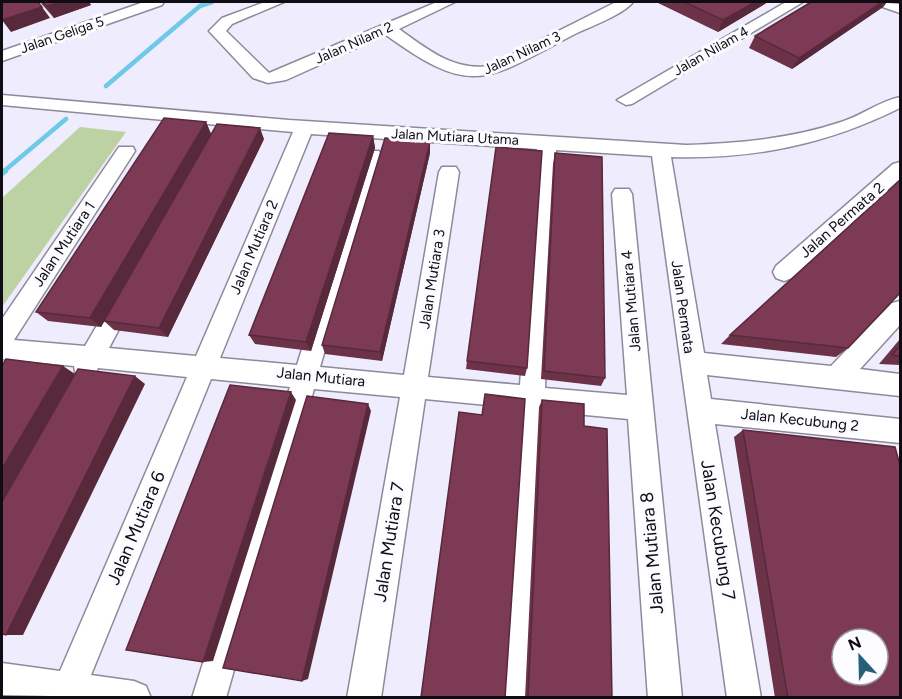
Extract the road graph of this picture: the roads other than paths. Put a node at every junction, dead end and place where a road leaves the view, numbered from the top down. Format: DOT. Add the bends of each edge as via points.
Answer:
graph roads {
  1 [pos="157,2"];
  2 [pos="277,2"];
  3 [pos="448,2"];
  4 [pos="626,2"];
  5 [pos="795,2"];
  6 [pos="882,2"];
  7 [pos="900,9"];
  8 [pos="387,28"];
  9 [pos="2,56"];
  10 [pos="2,100"];
  11 [pos="626,100"];
  12 [pos="900,102"];
  13 [pos="223,123"];
  14 [pos="304,128"];
  15 [pos="379,133"];
  16 [pos="547,142"];
  17 [pos="212,143"];
  18 [pos="126,151"];
  19 [pos="661,151"];
  20 [pos="900,169"];
  21 [pos="449,172"];
  22 [pos="622,194"];
  23 [pos="784,272"];
  24 [pos="138,275"];
  25 [pos="900,310"];
  26 [pos="2,338"];
  27 [pos="2,349"];
  28 [pos="92,356"];
  29 [pos="691,362"];
  30 [pos="204,366"];
  31 [pos="306,375"];
  32 [pos="836,379"];
  33 [pos="900,385"];
  34 [pos="75,386"];
  35 [pos="414,387"];
  36 [pos="532,398"];
  37 [pos="640,408"];
  38 [pos="699,410"];
  39 [pos="900,431"];
  40 [pos="2,679"];
  41 [pos="69,689"];
  42 [pos="134,698"];
  43 [pos="209,698"];
  44 [pos="364,698"];
  45 [pos="514,698"];
  46 [pos="665,698"];
  47 [pos="744,698"];
  1 -- 9 [label="street, Jalan Geliga 5"];
  2 -- 8 [label="street, Jalan Nilam 2" via="227,21 217,31 260,75 268,78"];
  3 -- 8 [label="street, Jalan Nilam 2"];
  4 -- 8 [label="street, Jalan Nilam 3" via="493,70 476,74 442,66"];
  5 -- 11 [label="street, Jalan Nilam 4"];
  6 -- 7 [label="street"];
  10 -- 13 [label="street, Jalan Mutiara Utama"];
  12 -- 19 [label="street, Jalan Mutiara Utama" via="848,128 799,140 764,147"];
  13 -- 14 [label="street, Jalan Mutiara Utama"];
  13 -- 17 [label="street"];
  14 -- 15 [label="street, Jalan Mutiara Utama"];
  14 -- 30 [label="street, Jalan Mutiara 2"];
  15 -- 16 [label="street, Jalan Mutiara Utama"];
  15 -- 31 [label="street"];
  16 -- 19 [label="street, Jalan Mutiara Utama"];
  16 -- 36 [label="street"];
  18 -- 26 [label="street, Jalan Mutiara 1"];
  19 -- 29 [label="street, Jalan Permata"];
  20 -- 23 [label="street, Jalan Permata 2"];
  21 -- 35 [label="street, Jalan Mutiara 3"];
  22 -- 37 [label="street, Jalan Mutiara 4"];
  24 -- 28 [label="street"];
  25 -- 32 [label="street"];
  27 -- 28 [label="street, Jalan Mutiara"];
  28 -- 30 [label="street, Jalan Mutiara"];
  28 -- 34 [label="street"];
  29 -- 32 [label="street, Jalan Permata"];
  29 -- 38 [label="street, Jalan Kecubung 7"];
  30 -- 31 [label="street, Jalan Mutiara"];
  30 -- 41 [label="street, Jalan Mutiara 6"];
  31 -- 35 [label="street, Jalan Mutiara"];
  31 -- 43 [label="street"];
  32 -- 33 [label="street, Jalan Permata"];
  35 -- 36 [label="street, Jalan Mutiara"];
  35 -- 44 [label="street, Jalan Mutiara 7"];
  36 -- 37 [label="street, Jalan Mutiara"];
  36 -- 45 [label="street"];
  37 -- 46 [label="street, Jalan Mutiara 8"];
  38 -- 39 [label="street, Jalan Kecubung 2"];
  38 -- 47 [label="street, Jalan Kecubung 7"];
  40 -- 41 [label="street"];
  41 -- 42 [label="street"];
}
